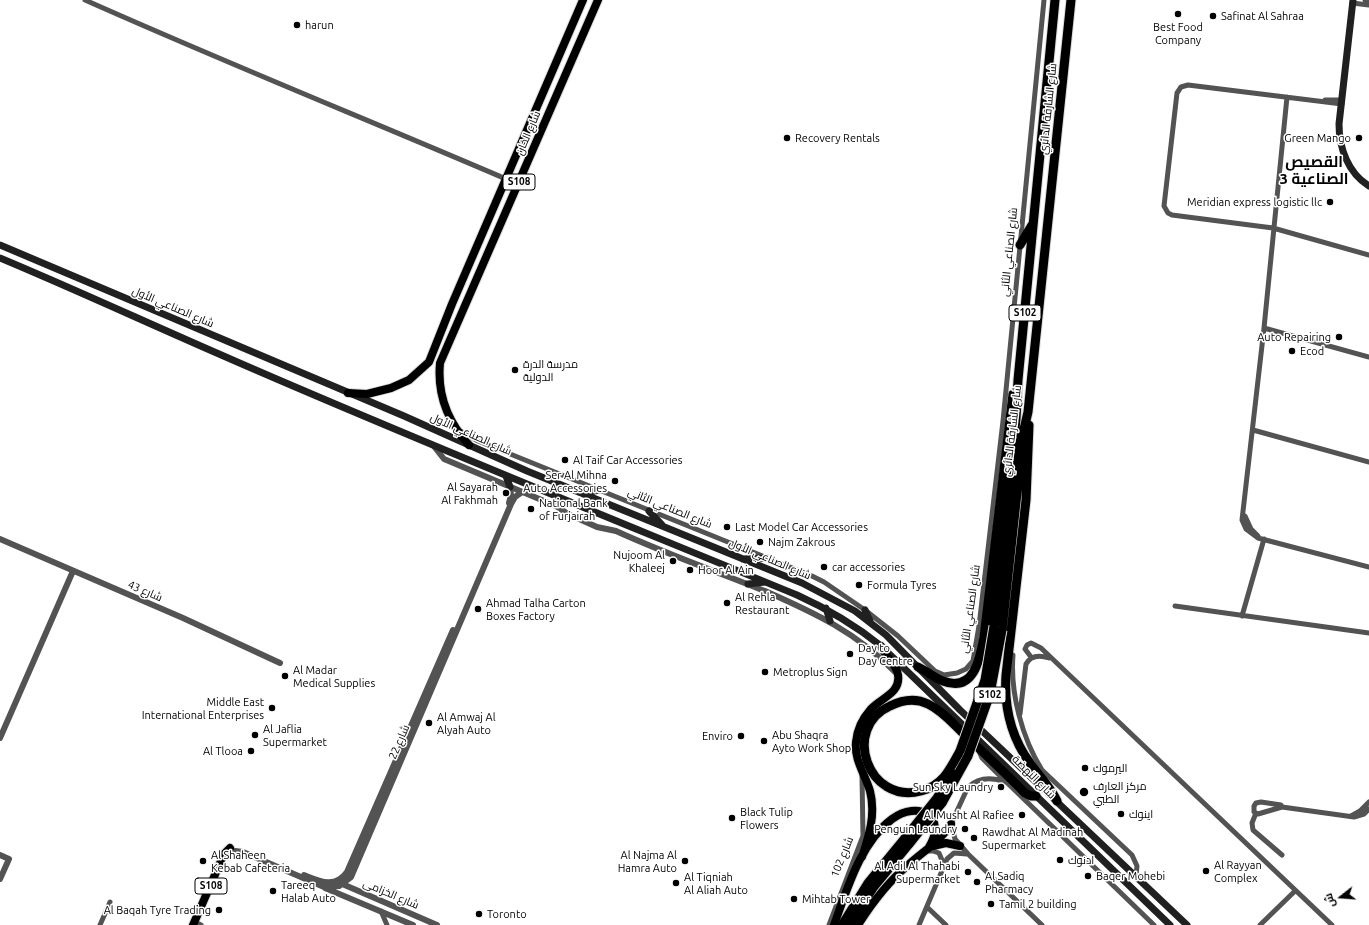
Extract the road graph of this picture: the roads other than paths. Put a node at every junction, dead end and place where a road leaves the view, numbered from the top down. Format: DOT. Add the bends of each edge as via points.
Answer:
graph roads {
  1 [pos="85,0"];
  2 [pos="583,0"];
  3 [pos="598,0"];
  4 [pos="1044,0"];
  5 [pos="1055,0"];
  6 [pos="1072,0"];
  7 [pos="1365,0"];
  8 [pos="1369,1"];
  9 [pos="1352,2"];
  10 [pos="1369,6"];
  11 [pos="1287,97"];
  12 [pos="1342,102"];
  13 [pos="506,179"];
  14 [pos="1369,186"];
  15 [pos="1034,222"];
  16 [pos="1273,228"];
  17 [pos="0,245"];
  18 [pos="1020,245"];
  19 [pos="1369,255"];
  20 [pos="0,258"];
  21 [pos="1264,328"];
  22 [pos="1369,357"];
  23 [pos="1018,380"];
  24 [pos="348,393"];
  25 [pos="1028,412"];
  26 [pos="454,428"];
  27 [pos="1253,430"];
  28 [pos="432,445"];
  29 [pos="469,445"];
  30 [pos="1369,462"];
  31 [pos="506,476"];
  32 [pos="510,487"];
  33 [pos="598,490"];
  34 [pos="522,492"];
  35 [pos="584,493"];
  36 [pos="649,511"];
  37 [pos="663,526"];
  38 [pos="0,539"];
  39 [pos="1264,539"];
  40 [pos="767,558"];
  41 [pos="740,559"];
  42 [pos="1369,567"];
  43 [pos="73,571"];
  44 [pos="766,582"];
  45 [pos="748,584"];
  46 [pos="1175,606"];
  47 [pos="826,608"];
  48 [pos="865,610"];
  49 [pos="1242,616"];
  50 [pos="830,620"];
  51 [pos="870,622"];
  52 [pos="998,628"];
  53 [pos="1369,633"];
  54 [pos="1011,640"];
  55 [pos="881,646"];
  56 [pos="1031,657"];
  57 [pos="1052,659"];
  58 [pos="280,663"];
  59 [pos="918,667"];
  60 [pos="898,675"];
  61 [pos="1020,716"];
  62 [pos="0,738"];
  63 [pos="978,748"];
  64 [pos="964,754"];
  65 [pos="862,773"];
  66 [pos="1008,784"];
  67 [pos="1036,796"];
  68 [pos="1057,801"];
  69 [pos="1369,802"];
  70 [pos="1282,807"];
  71 [pos="1369,809"];
  72 [pos="1257,814"];
  73 [pos="1348,817"];
  74 [pos="951,824"];
  75 [pos="907,841"];
  76 [pos="960,846"];
  77 [pos="230,848"];
  78 [pos="927,849"];
  79 [pos="968,854"];
  80 [pos="0,855"];
  81 [pos="1282,855"];
  82 [pos="228,857"];
  83 [pos="862,857"];
  84 [pos="944,865"];
  85 [pos="1136,876"];
  86 [pos="0,879"];
  87 [pos="340,883"];
  88 [pos="320,886"];
  89 [pos="1295,890"];
  90 [pos="110,902"];
  91 [pos="927,907"];
  92 [pos="381,911"];
  93 [pos="407,924"];
  94 [pos="100,925"];
  95 [pos="198,925"];
  96 [pos="387,925"];
  97 [pos="438,925"];
  98 [pos="828,925"];
  99 [pos="834,925"];
  100 [pos="842,925"];
  101 [pos="849,925"];
  102 [pos="858,925"];
  103 [pos="918,925"];
  104 [pos="946,925"];
  105 [pos="1042,925"];
  106 [pos="1154,925"];
  107 [pos="1170,925"];
  108 [pos="1188,925"];
  109 [pos="1260,925"];
  110 [pos="1332,925"];
  1 -- 13 [label="street" via="223,61"];
  2 -- 13 [label="main road, شارع الخان / S108"];
  3 -- 26 [label="main road, شارع الخان / S108" via="440,363 441,395"];
  4 -- 18 [label="street, شارع الصناعي الثاني"];
  5 -- 15 [label="highway, شارع الشارقة الدائري / S102"];
  6 -- 25 [label="highway, شارع الشارقة الدائري / S102"];
  7 -- 8 [label="street"];
  9 -- 10 [label="street"];
  9 -- 12 [label="main road"];
  11 -- 12 [label="street"];
  11 -- 16 [label="street"];
  11 -- 16 [label="street" via="1191,86 1176,97 1165,201 1176,216"];
  12 -- 14 [label="main road" via="1340,130 1343,150 1352,169"];
  13 -- 24 [label="main road, شارع الخان / S108" via="429,362 409,380 391,388 367,394"];
  15 -- 18 [label="highway"];
  15 -- 23 [label="highway, شارع الشارقة الدائري / S102"];
  16 -- 19 [label="street"];
  16 -- 21 [label="street"];
  17 -- 24 [label="main road, شارع الصناعي الأول"];
  18 -- 48 [label="street, شارع الصناعي الثاني" via="1003,421 973,661 958,673 939,673"];
  20 -- 28 [label="main road, شارع الصناعي الأول"];
  21 -- 22 [label="street"];
  21 -- 27 [label="street"];
  23 -- 52 [label="highway, شارع الشارقة الدائري / S102"];
  23 -- 59 [label="highway" via="1011,401 984,637 978,666 970,677 959,683 941,681"];
  24 -- 29 [label="main road, شارع الصناعي الأول"];
  25 -- 52 [label="highway, شارع الشارقة الدائري / S102"];
  25 -- 54 [label="highway" via="1026,500"];
  26 -- 29 [label="main road"];
  26 -- 33 [label="street, شارع الصناعي الثاني" via="478,441"];
  27 -- 30 [label="street"];
  27 -- 39 [label="street" via="1244,509 1251,529"];
  28 -- 31 [label="main road, شارع الصناعي الأول"];
  28 -- 32 [label="street" via="444,459"];
  29 -- 35 [label="main road, شارع الصناعي الأول"];
  31 -- 32 [label="main road"];
  31 -- 44 [label="main road, شارع الصناعي الأول"];
  32 -- 34 [label="street"];
  32 -- 87 [label="street, شارع 22" via="510,500"];
  33 -- 35 [label="main road"];
  33 -- 36 [label="street, شارع الصناعي الثاني"];
  34 -- 45 [label="street" via="597,527 616,531"];
  34 -- 87 [label="street, شارع 22" via="511,504 353,874"];
  35 -- 37 [label="main road, شارع الصناعي الأول"];
  36 -- 37 [label="main road"];
  36 -- 40 [label="street, شارع الصناعي الثاني"];
  37 -- 41 [label="main road, شارع الصناعي الأول"];
  38 -- 43 [label="street, شارع 43"];
  39 -- 42 [label="street"];
  39 -- 49 [label="street"];
  40 -- 41 [label="main road"];
  40 -- 48 [label="street, شارع الصناعي الثاني" via="824,582"];
  41 -- 51 [label="main road, شارع الصناعي الأول" via="802,583 855,611"];
  43 -- 58 [label="street, شارع 43"];
  43 -- 62 [label="street"];
  44 -- 45 [label="main road"];
  44 -- 47 [label="main road, شارع الصناعي الأول"];
  45 -- 50 [label="street"];
  46 -- 49 [label="street"];
  47 -- 50 [label="main road"];
  47 -- 55 [label="main road, شارع الصناعي الأول"];
  48 -- 51 [label="main road"];
  49 -- 53 [label="street"];
  50 -- 60 [label="street" via="867,646"];
  51 -- 59 [label="main road, شارع الصناعي الأول"];
  52 -- 64 [label="highway, شارع الشارقة الدائري / S102, bridge"];
  54 -- 61 [label="street" via="1012,686"];
  54 -- 68 [label="highway" via="1006,689 1012,728 1024,755"];
  55 -- 60 [label="main road"];
  55 -- 67 [label="main road, شارع النهضة"];
  56 -- 57 [label="street"];
  56 -- 57 [label="street" via="1025,649 1032,643"];
  56 -- 61 [label="street" via="1024,668"];
  57 -- 89 [label="street"];
  59 -- 68 [label="main road, شارع النهضة"];
  60 -- 65 [label="main road" via="895,690 871,709 860,726 856,752"];
  61 -- 85 [label="street" via="1033,754 1042,770 1132,855 1137,866"];
  63 -- 64 [label="highway" via="936,708 918,701 898,702 880,711 868,729 864,747 868,764 879,781 898,792 911,793 925,790 938,782"];
  63 -- 66 [label="street" via="982,758"];
  63 -- 67 [label="highway" via="1027,795"];
  64 -- 75 [label="highway, شارع الشارقة الدائري / S102, bridge" via="954,769 940,801"];
  65 -- 83 [label="main road" via="871,798 872,819"];
  65 -- 98 [label="street, شارع 102" via="864,836"];
  66 -- 74 [label="street" via="993,779 972,783 966,790"];
  66 -- 106 [label="street"];
  67 -- 107 [label="main road, شارع النهضة"];
  68 -- 85 [label="main road, شارع النهضة"];
  69 -- 73 [label="street" via="1360,811"];
  70 -- 72 [label="street"];
  70 -- 72 [label="street" via="1259,801 1254,806"];
  70 -- 73 [label="street"];
  71 -- 73 [label="street" via="1359,816"];
  72 -- 81 [label="street" via="1252,826 1256,833"];
  74 -- 76 [label="street"];
  74 -- 78 [label="main road"];
  75 -- 100 [label="highway, S102" via="868,883"];
  75 -- 101 [label="highway, S102"];
  76 -- 78 [label="main road" via="946,843"];
  76 -- 79 [label="street"];
  77 -- 87 [label="street" via="238,848 323,882"];
  77 -- 95 [label="main road, S108" via="224,854"];
  78 -- 83 [label="main road" via="935,836 933,820 926,813 912,810 886,824"];
  78 -- 84 [label="street" via="940,853"];
  78 -- 102 [label="main road" via="888,884"];
  79 -- 84 [label="street" via="954,853"];
  79 -- 105 [label="street"];
  80 -- 86 [label="street" via="9,859"];
  82 -- 88 [label="street" via="233,852 240,851"];
  82 -- 95 [label="main road, S108"];
  83 -- 99 [label="main road"];
  84 -- 91 [label="street"];
  85 -- 108 [label="main road, شارع النهضة"];
  87 -- 88 [label="street" via="332,887"];
  87 -- 97 [label="street, شارع الخزامى"];
  88 -- 92 [label="street, شارع الخزامى"];
  89 -- 109 [label="street"];
  89 -- 110 [label="street"];
  90 -- 94 [label="street"];
  91 -- 103 [label="street"];
  91 -- 104 [label="street"];
  92 -- 93 [label="street, شارع الخزامى"];
  92 -- 96 [label="street"];
}
